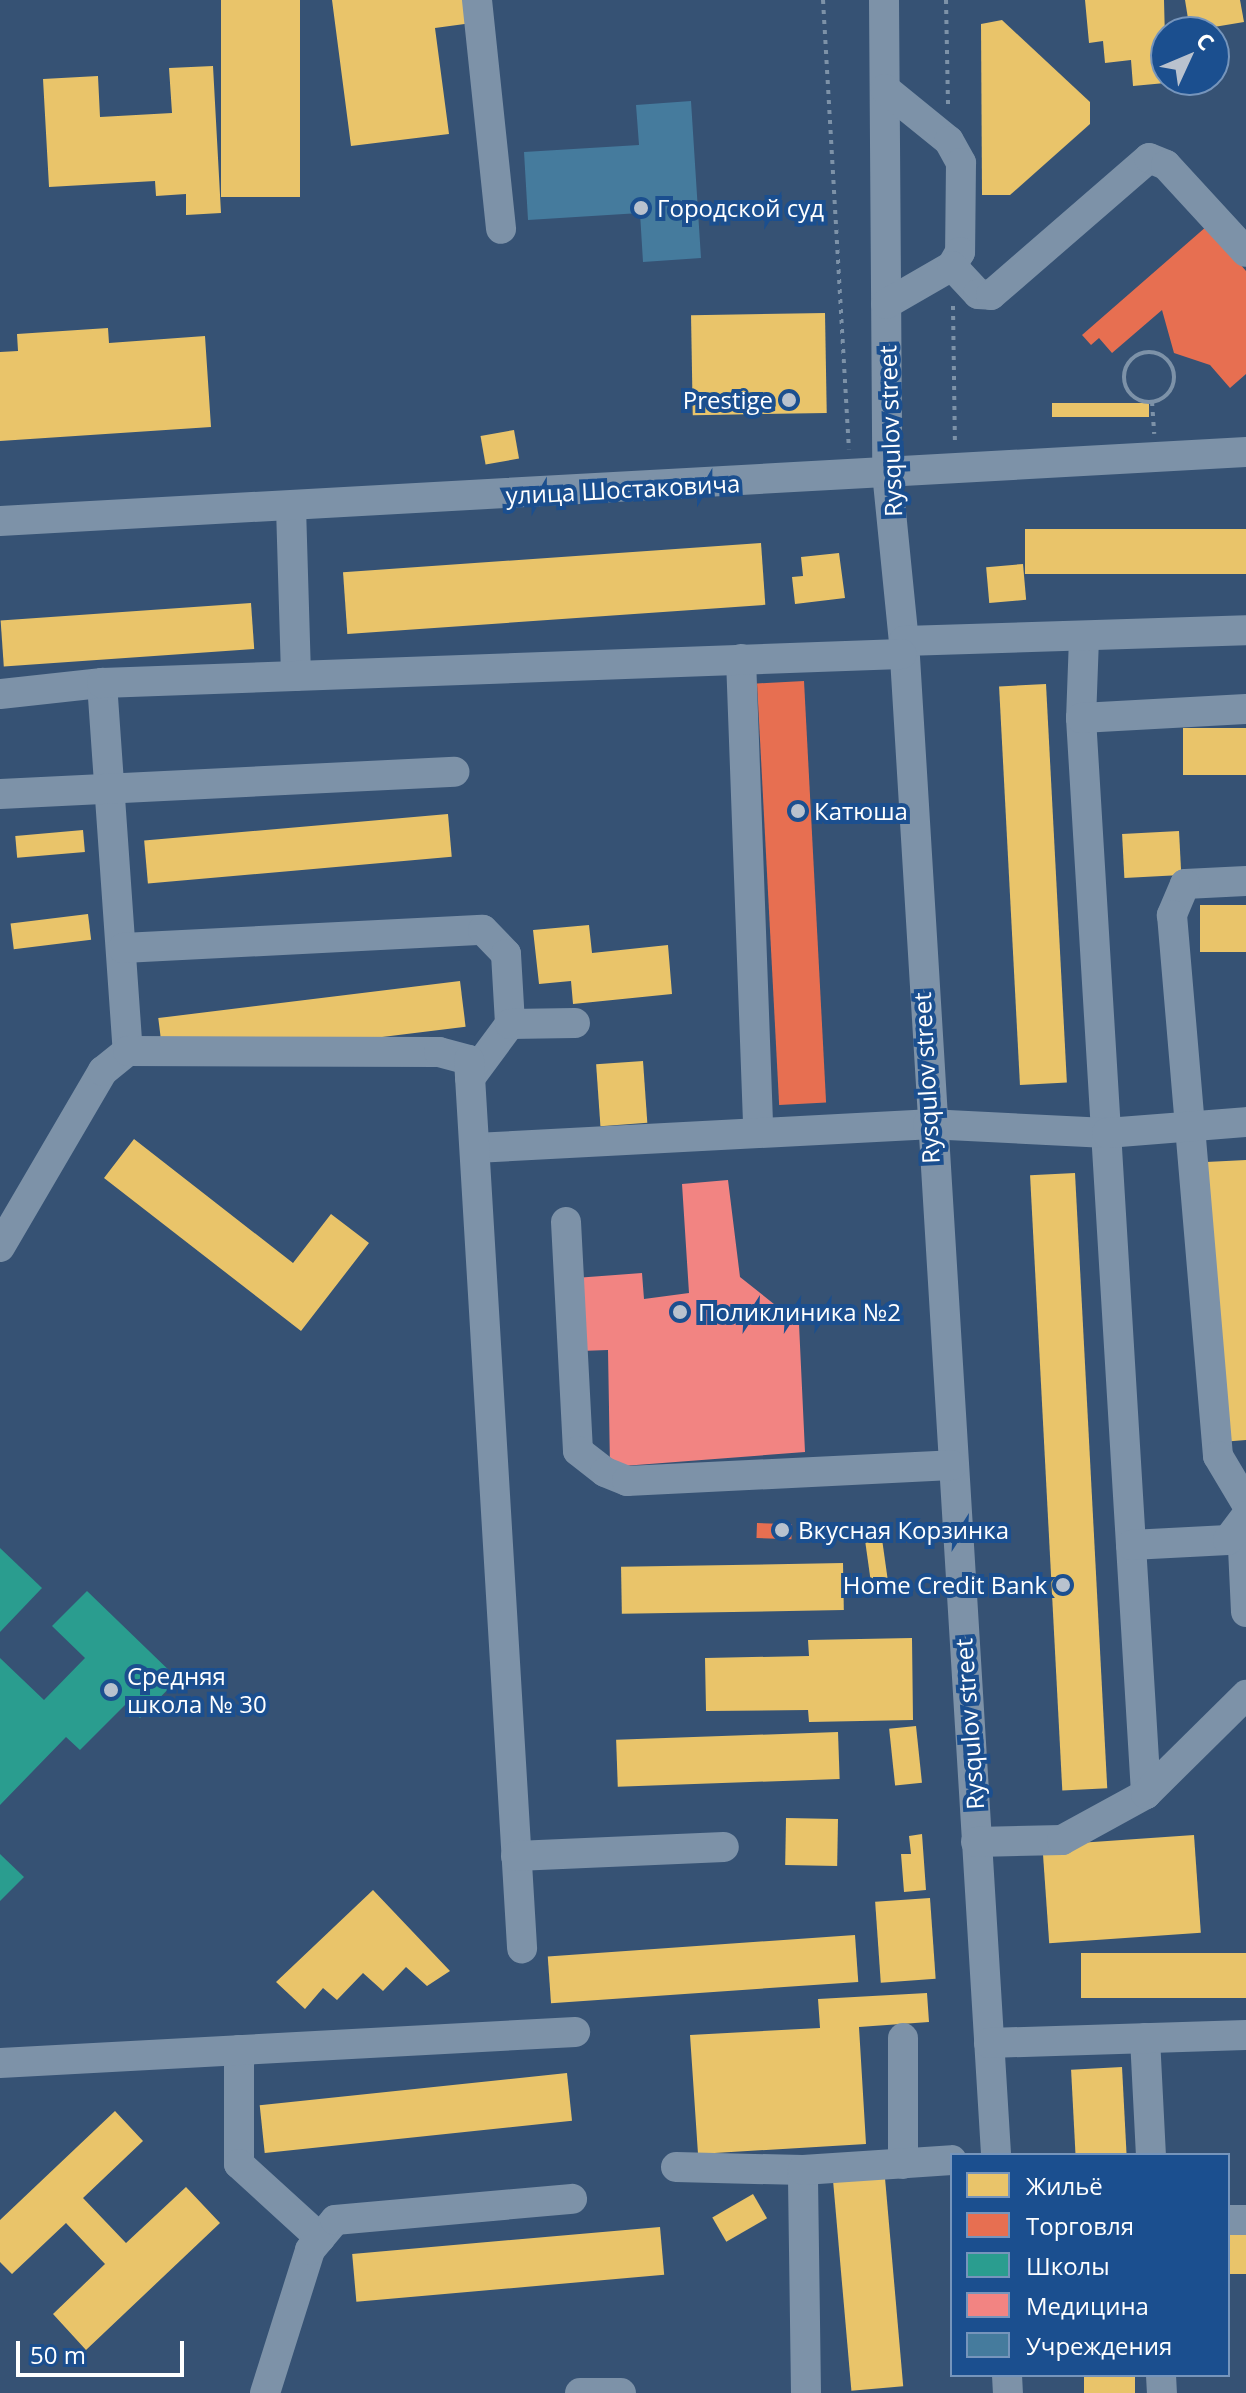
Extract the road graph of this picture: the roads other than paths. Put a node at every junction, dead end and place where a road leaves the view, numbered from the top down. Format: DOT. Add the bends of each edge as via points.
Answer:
graph roads {
  1 [pos="477,0"];
  2 [pos="884,0"];
  3 [pos="885,89"];
  4 [pos="501,229"];
  5 [pos="1246,252"];
  6 [pos="952,266"];
  7 [pos="886,304"];
  8 [pos="1246,452"];
  9 [pos="887,472"];
  10 [pos="291,507"];
  11 [pos="0,521"];
  12 [pos="1246,630"];
  13 [pos="1084,638"];
  14 [pos="903,647"];
  15 [pos="741,659"];
  16 [pos="296,676"];
  17 [pos="102,683"];
  18 [pos="0,694"];
  19 [pos="1246,709"];
  20 [pos="1081,718"];
  21 [pos="454,772"];
  22 [pos="111,787"];
  23 [pos="0,794"];
  24 [pos="1246,881"];
  25 [pos="123,948"];
  26 [pos="575,1023"];
  27 [pos="510,1024"];
  28 [pos="128,1051"];
  29 [pos="470,1078"];
  30 [pos="1246,1122"];
  31 [pos="928,1124"];
  32 [pos="1194,1127"];
  33 [pos="758,1133"];
  34 [pos="1107,1133"];
  35 [pos="475,1148"];
  36 [pos="566,1222"];
  37 [pos="0,1247"];
  38 [pos="952,1465"];
  39 [pos="1245,1515"];
  40 [pos="1131,1545"];
  41 [pos="1246,1612"];
  42 [pos="1246,1695"];
  43 [pos="1146,1794"];
  44 [pos="976,1842"];
  45 [pos="724,1847"];
  46 [pos="516,1856"];
  47 [pos="522,1948"];
  48 [pos="575,2032"];
  49 [pos="1246,2035"];
  50 [pos="903,2038"];
  51 [pos="1145,2038"];
  52 [pos="989,2043"];
  53 [pos="239,2050"];
  54 [pos="0,2063"];
  55 [pos="996,2153"];
  56 [pos="1151,2153"];
  57 [pos="950,2160"];
  58 [pos="903,2164"];
  59 [pos="676,2167"];
  60 [pos="803,2170"];
  61 [pos="572,2199"];
  62 [pos="320,2238"];
  63 [pos="265,2393"];
  64 [pos="580,2393"];
  65 [pos="621,2393"];
  66 [pos="806,2393"];
  1 -- 4 [label="street"];
  2 -- 3 [label="street, Rysqulov street"];
  3 -- 6 [label="street" via="949,141 961,163 960,252"];
  3 -- 7 [label="street, Rysqulov street"];
  5 -- 6 [label="street" via="1166,165 1149,158 991,295 978,294"];
  6 -- 7 [label="street"];
  7 -- 9 [label="street, Rysqulov street"];
  8 -- 9 [label="street, улица Шостаковича"];
  9 -- 10 [label="street, улица Шостаковича"];
  9 -- 14 [label="street, Rysqulov street"];
  10 -- 11 [label="street, улица Шостаковича"];
  10 -- 16 [label="street"];
  12 -- 13 [label="street"];
  13 -- 14 [label="street"];
  13 -- 20 [label="street"];
  14 -- 15 [label="street"];
  14 -- 31 [label="street, Rysqulov street"];
  15 -- 16 [label="street"];
  15 -- 33 [label="street"];
  16 -- 17 [label="street"];
  17 -- 18 [label="street"];
  17 -- 22 [label="street"];
  19 -- 20 [label="street"];
  20 -- 34 [label="street"];
  21 -- 22 [label="street"];
  22 -- 23 [label="street"];
  22 -- 25 [label="street"];
  24 -- 32 [label="street" via="1185,884 1172,915"];
  25 -- 27 [label="street" via="483,930 506,954"];
  25 -- 28 [label="street"];
  26 -- 27 [label="street"];
  27 -- 29 [label="street"];
  28 -- 29 [label="street" via="439,1052 469,1060"];
  28 -- 37 [label="street" via="103,1071"];
  29 -- 35 [label="street"];
  30 -- 32 [label="street"];
  31 -- 33 [label="street"];
  31 -- 34 [label="street"];
  31 -- 38 [label="street, Rysqulov street"];
  32 -- 34 [label="street"];
  32 -- 39 [label="street" via="1218,1456"];
  33 -- 35 [label="street"];
  34 -- 40 [label="street"];
  35 -- 46 [label="street"];
  36 -- 38 [label="street" via="578,1451 605,1472 627,1481"];
  38 -- 44 [label="street, Rysqulov street"];
  39 -- 40 [label="street" via="1228,1540"];
  39 -- 41 [label="street"];
  40 -- 43 [label="street"];
  42 -- 43 [label="street"];
  43 -- 44 [label="street" via="1062,1840"];
  44 -- 52 [label="street, Rysqulov street"];
  45 -- 46 [label="street"];
  46 -- 47 [label="street"];
  48 -- 53 [label="street"];
  49 -- 51 [label="street"];
  50 -- 58 [label="street"];
  51 -- 52 [label="street"];
  51 -- 56 [label="street"];
  52 -- 55 [label="street, Rysqulov street"];
  53 -- 54 [label="street"];
  53 -- 62 [label="street" via="239,2164"];
  57 -- 58 [label="street"];
  58 -- 60 [label="street"];
  59 -- 60 [label="street"];
  60 -- 66 [label="street"];
  61 -- 62 [label="street" via="335,2220"];
  62 -- 63 [label="street"];
  64 -- 65 [label="street"];
}
